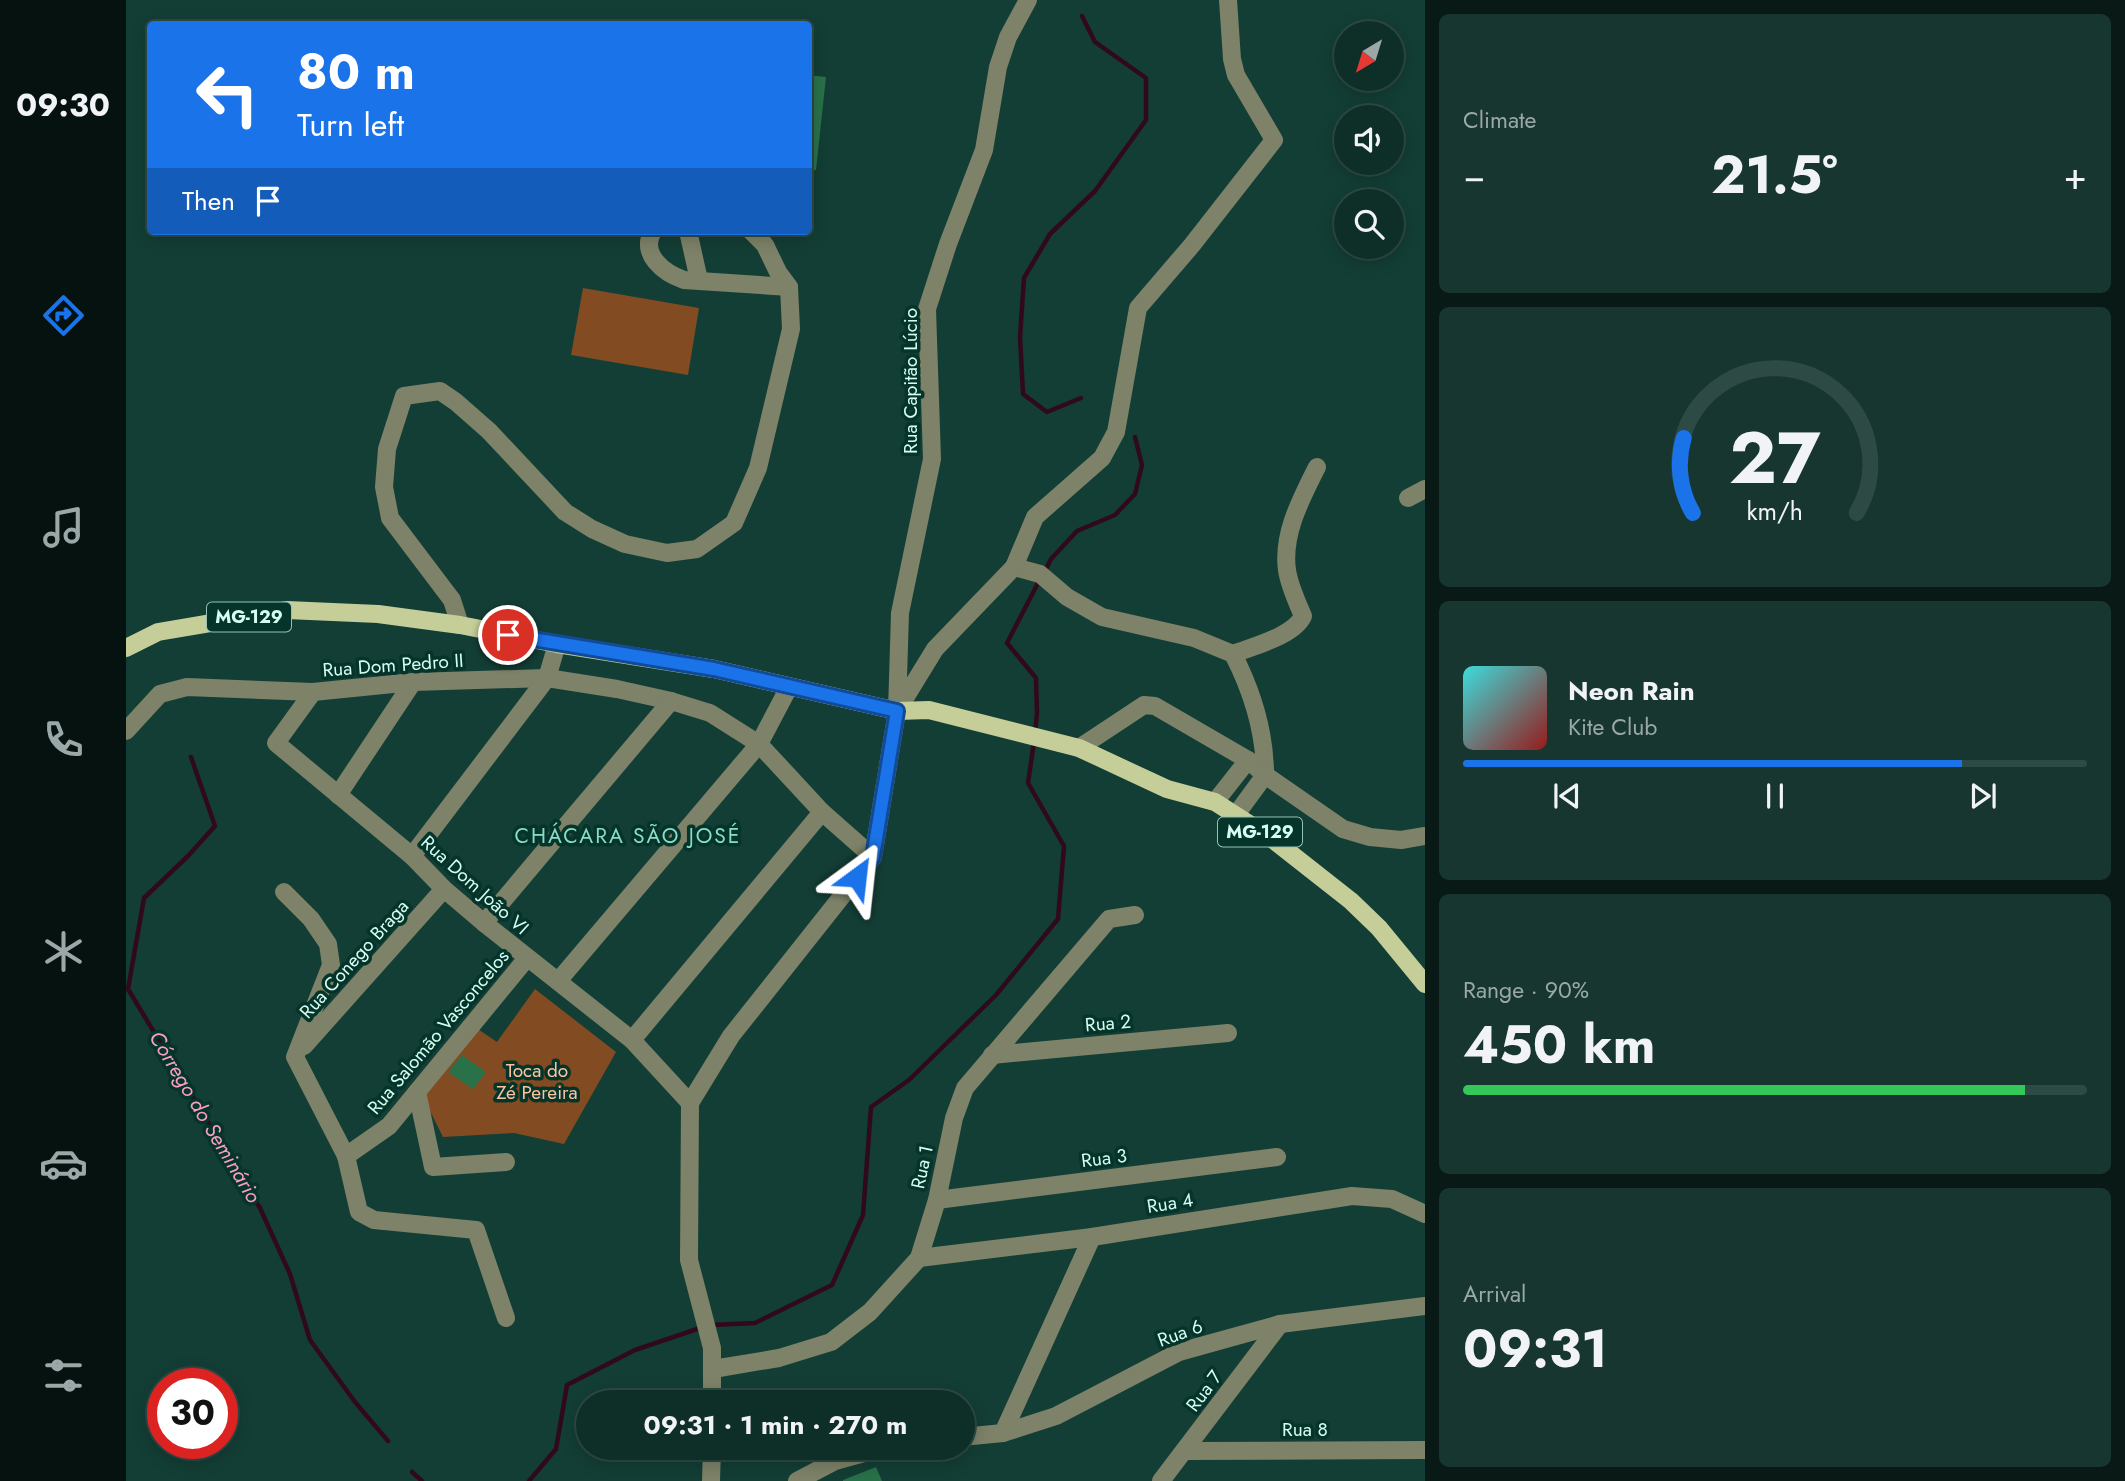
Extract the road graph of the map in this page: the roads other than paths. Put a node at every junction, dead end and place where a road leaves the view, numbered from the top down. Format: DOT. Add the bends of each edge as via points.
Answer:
graph roads {
  1 [pos="1028,0"];
  2 [pos="1228,0"];
  3 [pos="650,235"];
  4 [pos="689,235"];
  5 [pos="755,235"];
  6 [pos="699,280"];
  7 [pos="789,287"];
  8 [pos="1317,467"];
  9 [pos="1425,489"];
  10 [pos="1408,498"];
  11 [pos="1014,567"];
  12 [pos="460,625"];
  13 [pos="557,644"];
  14 [pos="126,649"];
  15 [pos="1234,654"];
  16 [pos="547,678"];
  17 [pos="413,682"];
  18 [pos="789,687"];
  19 [pos="313,692"];
  20 [pos="671,701"];
  21 [pos="897,711"];
  22 [pos="126,731"];
  23 [pos="759,744"];
  24 [pos="1079,748"];
  25 [pos="1248,760"];
  26 [pos="1265,775"];
  27 [pos="338,795"];
  28 [pos="1215,802"];
  29 [pos="822,812"];
  30 [pos="1235,816"];
  31 [pos="1425,836"];
  32 [pos="412,856"];
  33 [pos="873,857"];
  34 [pos="444,889"];
  35 [pos="284,892"];
  36 [pos="1135,915"];
  37 [pos="484,923"];
  38 [pos="527,958"];
  39 [pos="559,980"];
  40 [pos="1425,984"];
  41 [pos="1228,1033"];
  42 [pos="632,1040"];
  43 [pos="992,1055"];
  44 [pos="295,1056"];
  45 [pos="416,1092"];
  46 [pos="690,1103"];
  47 [pos="346,1156"];
  48 [pos="1277,1157"];
  49 [pos="506,1162"];
  50 [pos="937,1200"];
  51 [pos="1425,1214"];
  52 [pos="1092,1237"];
  53 [pos="919,1258"];
  54 [pos="1425,1306"];
  55 [pos="506,1318"];
  56 [pos="1280,1324"];
  57 [pos="712,1369"];
  58 [pos="712,1390"];
  59 [pos="1003,1433"];
  60 [pos="975,1436"];
  61 [pos="1425,1450"];
  62 [pos="1186,1451"];
  63 [pos="712,1460"];
  64 [pos="839,1460"];
  65 [pos="711,1481"];
  66 [pos="797,1481"];
  67 [pos="1161,1481"];
  1 -- 21 [label="street, Rua Capitão Lúcio" via="998,67 984,150 928,309 932,459 900,612"];
  2 -- 11 [label="street" via="1236,75 1274,139 1138,309 1116,432 1102,458 1035,517"];
  3 -- 6 [label="street" via="649,250 658,264 684,280"];
  4 -- 6 [label="street"];
  5 -- 7 [label="street"];
  6 -- 7 [label="street"];
  7 -- 12 [label="street" via="791,329 758,467 734,523 697,549 667,553 625,544 592,529 565,512 456,402 440,391 404,396 387,449 384,487 390,518 452,600"];
  8 -- 15 [label="street" via="1301,498 1286,550 1287,573 1303,616 1290,632"];
  9 -- 10 [label="street"];
  11 -- 15 [label="street" via="1040,574 1067,597 1102,617 1194,638"];
  11 -- 21 [label="street" via="935,649"];
  12 -- 13 [label="main road, MG-129"];
  12 -- 14 [label="main road, MG-129" via="377,614 287,610 158,632"];
  13 -- 16 [label="street"];
  13 -- 18 [label="main road, MG-129" via="714,669"];
  15 -- 26 [label="street" via="1248,682 1265,751"];
  16 -- 17 [label="street, Rua Dom Pedro II"];
  16 -- 20 [label="street, Rua Dom Pedro II"];
  16 -- 32 [label="street"];
  17 -- 19 [label="street, Rua Dom Pedro II"];
  17 -- 27 [label="street"];
  18 -- 21 [label="main road, MG-129"];
  18 -- 23 [label="street"];
  19 -- 22 [label="street, Rua Dom Pedro II" via="187,687 160,694"];
  19 -- 27 [label="street, Rua Dom João VI" via="276,743"];
  20 -- 23 [label="street, Rua Dom Pedro II" via="710,713"];
  20 -- 37 [label="street"];
  21 -- 24 [label="main road, MG-129" via="929,710"];
  21 -- 33 [label="street, Rua Capitão Lúcio"];
  23 -- 29 [label="street, Rua Dom Pedro II"];
  23 -- 39 [label="street"];
  24 -- 25 [label="street" via="1144,705 1155,706"];
  24 -- 28 [label="main road, MG-129" via="1167,789"];
  25 -- 26 [label="street"];
  25 -- 28 [label="street"];
  26 -- 30 [label="street"];
  26 -- 31 [label="street" via="1343,829 1401,840"];
  27 -- 32 [label="street, Rua Dom João VI"];
  28 -- 30 [label="main road, MG-129"];
  29 -- 33 [label="street, Rua Dom Pedro II"];
  29 -- 42 [label="street"];
  30 -- 40 [label="main road, MG-129" via="1271,838 1351,901"];
  32 -- 34 [label="street, Rua Dom João VI"];
  33 -- 46 [label="street" via="731,1036"];
  34 -- 37 [label="street, Rua Dom João VI"];
  34 -- 44 [label="street, Rua Conego Braga"];
  35 -- 44 [label="street" via="328,944 331,965"];
  36 -- 43 [label="street, Rua 1" via="1110,919"];
  37 -- 38 [label="street, Rua Dom João VI"];
  38 -- 39 [label="street, Rua Dom João VI"];
  38 -- 45 [label="street, Rua Salomão Vasconcelos"];
  39 -- 42 [label="street, Rua Dom João VI"];
  41 -- 43 [label="street, Rua 2"];
  42 -- 46 [label="street, Rua Dom João VI"];
  43 -- 50 [label="street, Rua 1" via="965,1088"];
  44 -- 47 [label="street"];
  45 -- 47 [label="street, Rua Salomão Vasconcelos" via="389,1126"];
  45 -- 49 [label="street" via="433,1167"];
  46 -- 57 [label="street" via="689,1259 712,1348"];
  47 -- 55 [label="street" via="359,1212 374,1220 476,1230"];
  48 -- 50 [label="street, Rua 3"];
  50 -- 53 [label="street, Rua 1"];
  51 -- 52 [label="street, Rua 4" via="1392,1199 1352,1196"];
  52 -- 53 [label="street, Rua 4"];
  52 -- 59 [label="street"];
  53 -- 57 [label="street, Rua 1" via="870,1312 831,1342 779,1358"];
  54 -- 56 [label="street, Rua 6"];
  56 -- 59 [label="street, Rua 6" via="1180,1352 1056,1416"];
  56 -- 62 [label="street, Rua 7"];
  57 -- 58 [label="street"];
  59 -- 60 [label="street, Rua 6"];
  61 -- 62 [label="street, Rua 8"];
  62 -- 67 [label="street, Rua 7"];
  63 -- 65 [label="street"];
  64 -- 66 [label="street"];
}
